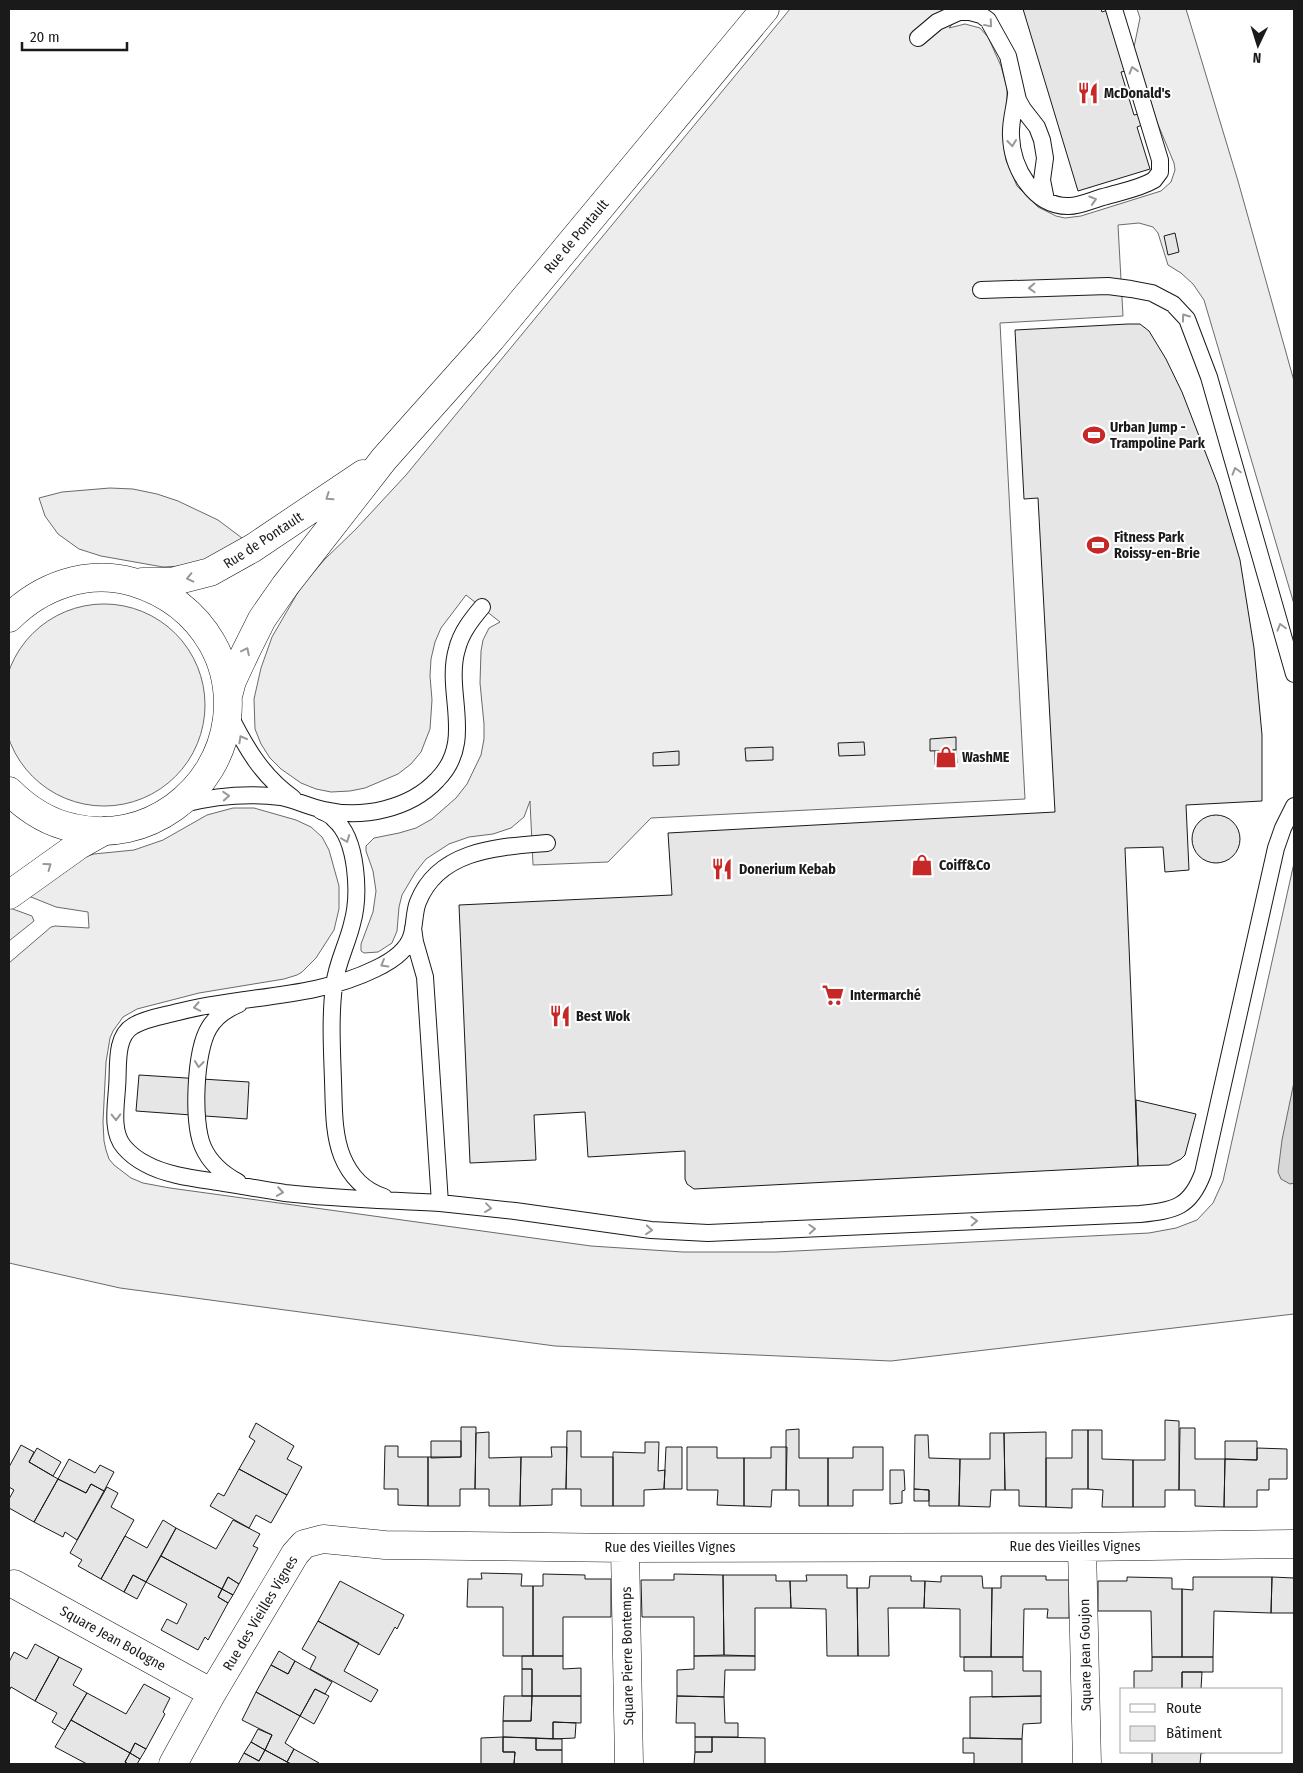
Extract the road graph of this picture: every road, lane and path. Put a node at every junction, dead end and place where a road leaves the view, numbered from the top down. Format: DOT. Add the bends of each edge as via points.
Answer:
graph roads {
  1 [pos="765,9"];
  2 [pos="1114,9"];
  3 [pos="918,38"];
  4 [pos="1016,94"];
  5 [pos="1046,200"];
  6 [pos="981,290"];
  7 [pos="384,460"];
  8 [pos="128,581"];
  9 [pos="482,607"];
  10 [pos="13,612"];
  11 [pos="1294,674"];
  12 [pos="228,704"];
  13 [pos="9,791"];
  14 [pos="305,804"];
  15 [pos="178,805"];
  16 [pos="1294,806"];
  17 [pos="104,831"];
  18 [pos="547,843"];
  19 [pos="9,895"];
  20 [pos="413,928"];
  21 [pos="334,984"];
  22 [pos="262,997"];
  23 [pos="255,1188"];
  24 [pos="396,1201"];
  25 [pos="440,1203"];
  26 [pos="1294,1544"];
  27 [pos="1082,1547"];
  28 [pos="625,1548"];
  29 [pos="14,1584"];
  30 [pos="212,1693"];
  31 [pos="174,1764"];
  32 [pos="629,1764"];
  33 [pos="1087,1764"];
  1 -- 7 [label="street, Rue de Pontault" via="491,339"];
  5 -- 2 [label="lane, one-way" via="1056,205 1076,205 1150,182 1160,172 1160,160"];
  3 -- 4 [label="lane, one-way" via="950,14 981,15 994,28 1008,56"];
  4 -- 5 [label="lane" via="1037,127 1043,144 1042,180"];
  4 -- 5 [label="lane, one-way" via="1012,150 1022,176"];
  11 -- 6 [label="lane, one-way" via="1209,377 1182,313 1152,293 1120,287"];
  7 -- 8 [label="street, Rue de Pontault, one-way" via="253,548 210,572 171,582"];
  12 -- 7 [label="street, Rue de Pontault, one-way" via="238,667 262,620"];
  8 -- 10 [label="street" via="79,580 48,589"];
  8 -- 12 [label="street" via="172,600 197,621 218,657 226,680"];
  9 -- 14 [label="lane" via="465,630 457,650 454,672 457,734 452,757 434,784 415,798 385,809 346,813"];
  14 -- 12 [label="lane, one-way" via="275,784 258,765"];
  12 -- 15 [label="street" via="222,742 209,771"];
  13 -- 17 [label="street" via="45,818 74,828"];
  15 -- 14 [label="lane, one-way" via="240,795 269,796"];
  14 -- 21 [label="lane, one-way" via="333,818 342,828 355,872 353,922"];
  15 -- 17 [label="street" via="143,824"];
  25 -- 16 [label="lane, one-way" via="652,1230 708,1233 1140,1214 1175,1208 1195,1193 1204,1173 1276,848"];
  19 -- 17 [label="street, one-way"];
  18 -- 20 [label="lane" via="478,851 450,863 435,875 423,892"];
  20 -- 21 [label="lane, one-way" via="408,943 392,959"];
  20 -- 25 [label="lane" via="426,977"];
  21 -- 22 [label="lane"];
  21 -- 24 [label="lane" via="332,1044 338,1146 362,1186"];
  22 -- 23 [label="lane, one-way" via="224,1012 209,1028 199,1060 197,1094 198,1132 207,1155 224,1174"];
  22 -- 23 [label="lane, one-way" via="190,1008 147,1020 129,1029 121,1044 116,1111 117,1133 122,1145 147,1165"];
  23 -- 24 [label="lane, one-way"];
  24 -- 25 [label="lane"];
  26 -- 27 [label="street, Rue des Vieilles Vignes"];
  27 -- 28 [label="street, Rue des Vieilles Vignes"];
  27 -- 33 [label="street, Square Jean Goujon"];
  28 -- 30 [label="street, Rue des Vieilles Vignes" via="385,1545 323,1539 304,1544"];
  28 -- 32 [label="street, Square Pierre Bontemps"];
  29 -- 30 [label="street, Square Jean Bologne"];
  30 -- 31 [label="street, Rue des Vieilles Vignes"];
}
